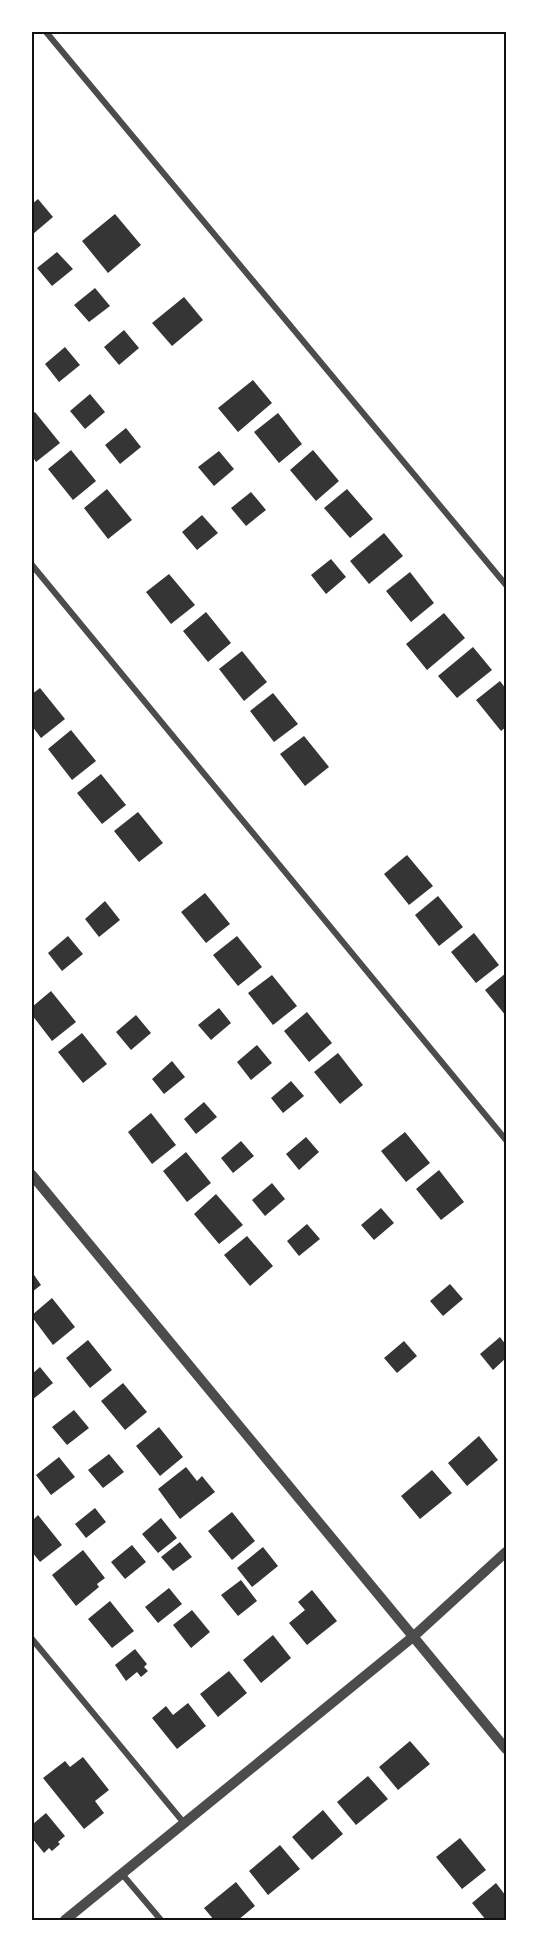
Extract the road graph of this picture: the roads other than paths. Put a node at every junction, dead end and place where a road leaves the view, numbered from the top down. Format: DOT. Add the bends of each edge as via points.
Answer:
graph roads {
  1 [pos="46,32"];
  2 [pos="32,565"];
  3 [pos="507,585"];
  4 [pos="507,1140"];
  5 [pos="32,1175"];
  6 [pos="507,1552"];
  7 [pos="414,1636"];
  8 [pos="32,1639"];
  9 [pos="507,1749"];
  10 [pos="184,1823"];
  11 [pos="122,1874"];
  12 [pos="65,1920"];
  13 [pos="161,1920"];
  1 -- 3 [label="street"];
  2 -- 4 [label="street"];
  5 -- 7 [label="street"];
  6 -- 7 [label="street"];
  7 -- 9 [label="street"];
  7 -- 10 [label="street"];
  8 -- 10 [label="street"];
  10 -- 11 [label="street"];
  11 -- 12 [label="street"];
  11 -- 13 [label="street"];
}
